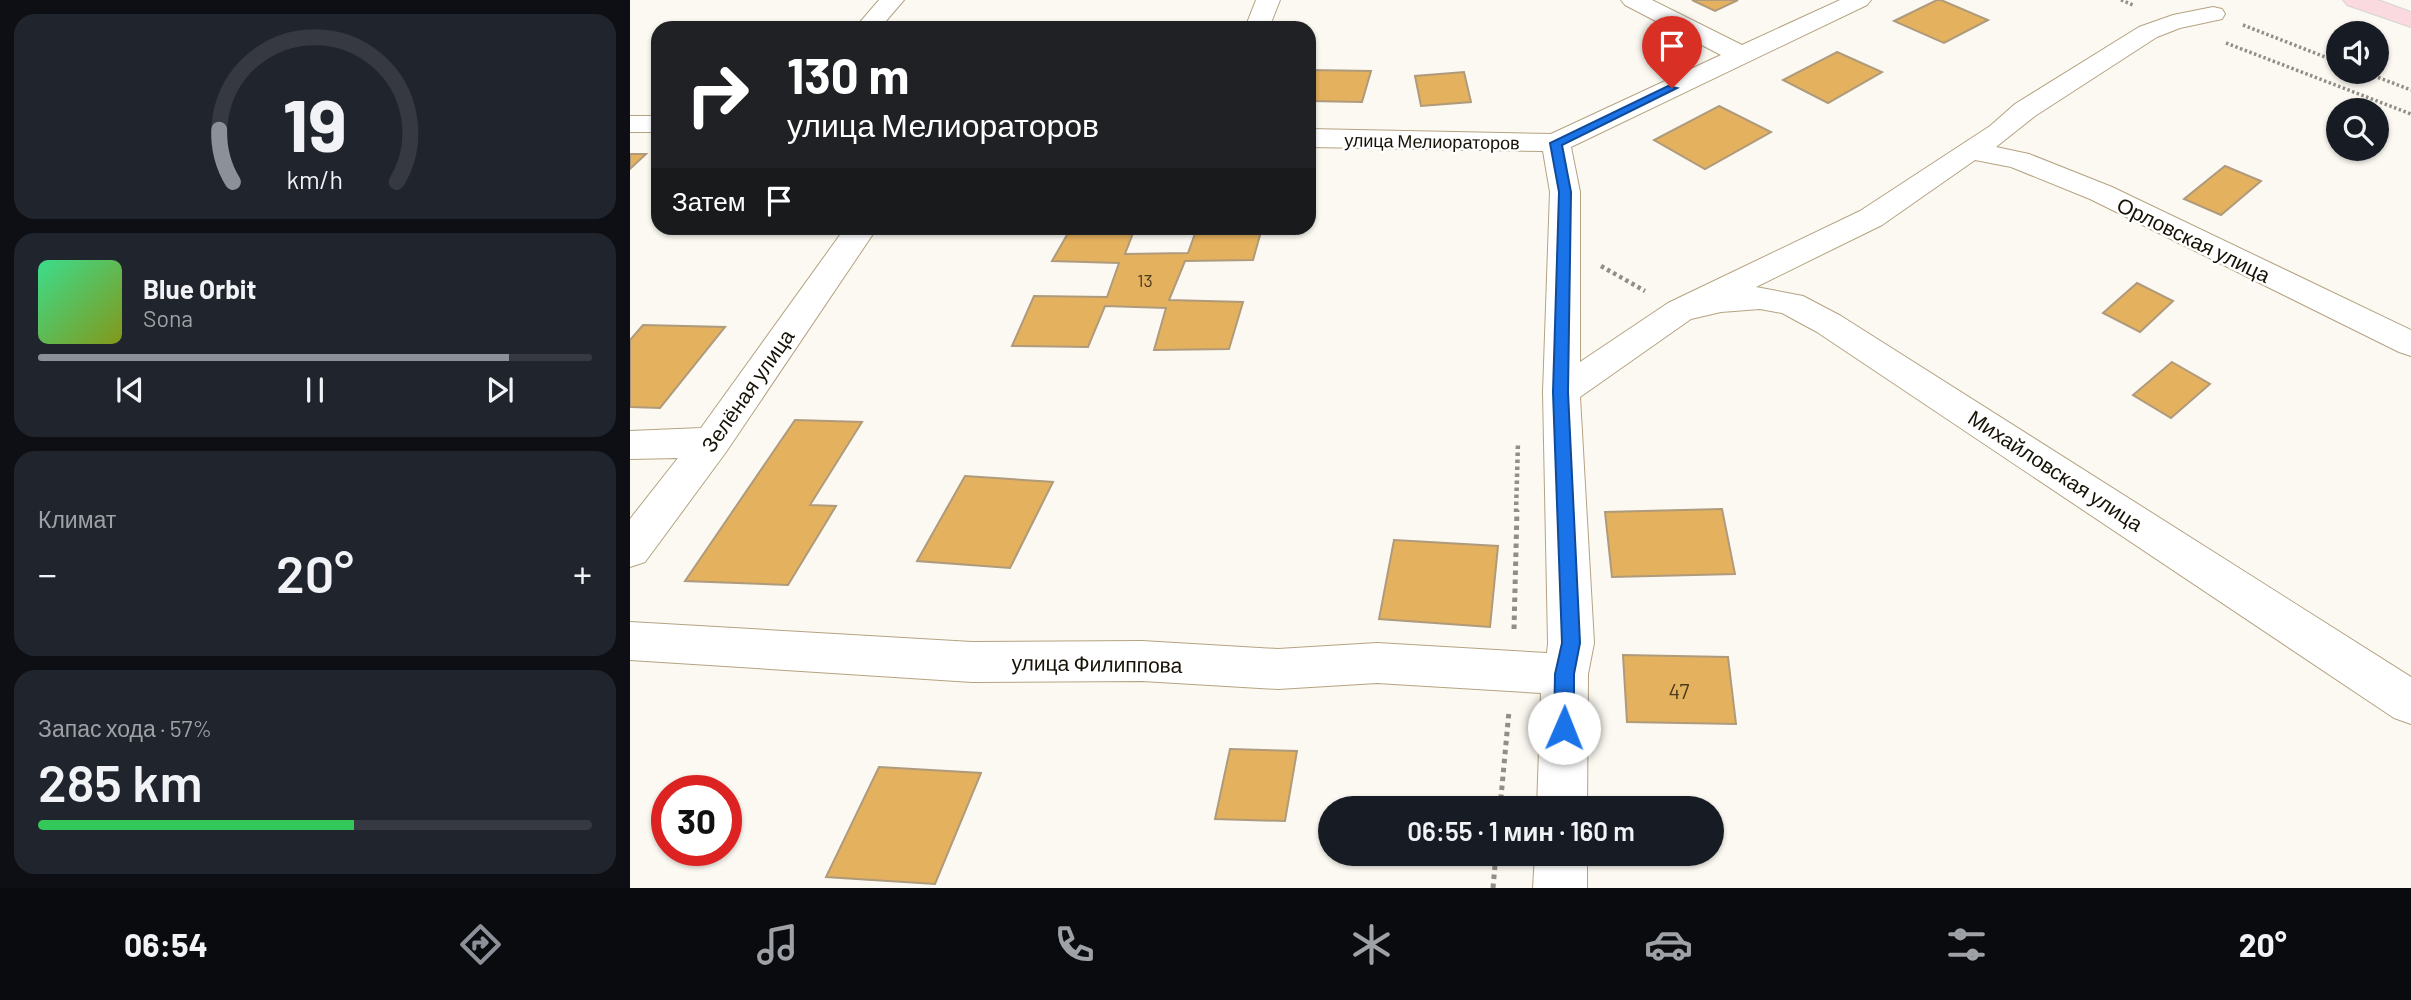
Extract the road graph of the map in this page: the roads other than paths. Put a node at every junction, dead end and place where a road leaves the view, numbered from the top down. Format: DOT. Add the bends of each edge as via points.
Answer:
graph roads {
  1 [pos="891,0"];
  2 [pos="1268,0"];
  3 [pos="1633,0"];
  4 [pos="1858,0"];
  5 [pos="2355,0"];
  6 [pos="2213,14"];
  7 [pos="2411,20"];
  8 [pos="873,21"];
  9 [pos="1260,21"];
  10 [pos="1741,55"];
  11 [pos="630,124"];
  12 [pos="651,124"];
  13 [pos="1316,138"];
  14 [pos="1556,143"];
  15 [pos="1971,150"];
  16 [pos="856,235"];
  17 [pos="1680,311"];
  18 [pos="2411,344"];
  19 [pos="1560,392"];
  20 [pos="712,442"];
  21 [pos="630,444"];
  22 [pos="630,550"];
  23 [pos="630,641"];
  24 [pos="1565,674"];
  25 [pos="2411,704"];
  26 [pos="1562,796"];
  27 [pos="1561,866"];
  28 [pos="1560,888"];
  1 -- 8 [label="street"];
  2 -- 9 [label="street"];
  3 -- 10 [label="street"];
  4 -- 10 [label="street, улица Мелиораторов"];
  5 -- 7 [label="main road"];
  6 -- 15 [label="street" via="2148,32"];
  10 -- 14 [label="street, улица Мелиораторов"];
  11 -- 12 [label="street"];
  13 -- 14 [label="street, улица Мелиораторов"];
  14 -- 19 [label="street" via="1565,192"];
  15 -- 17 [label="street" via="1871,218"];
  15 -- 18 [label="street, Орловская улица" via="2019,160 2101,193"];
  16 -- 20 [label="street, Зелёная улица"];
  17 -- 19 [label="street"];
  17 -- 25 [label="street, Михайловская улица" via="1760,298 1791,304 1829,324"];
  19 -- 24 [label="street" via="1571,643"];
  20 -- 21 [label="street"];
  20 -- 22 [label="street, Зелёная улица"];
  23 -- 24 [label="street, улица Филиппова" via="972,662 1142,661 1278,669 1377,663"];
  24 -- 26 [label="street"];
  27 -- 28 [label="street"];
}
